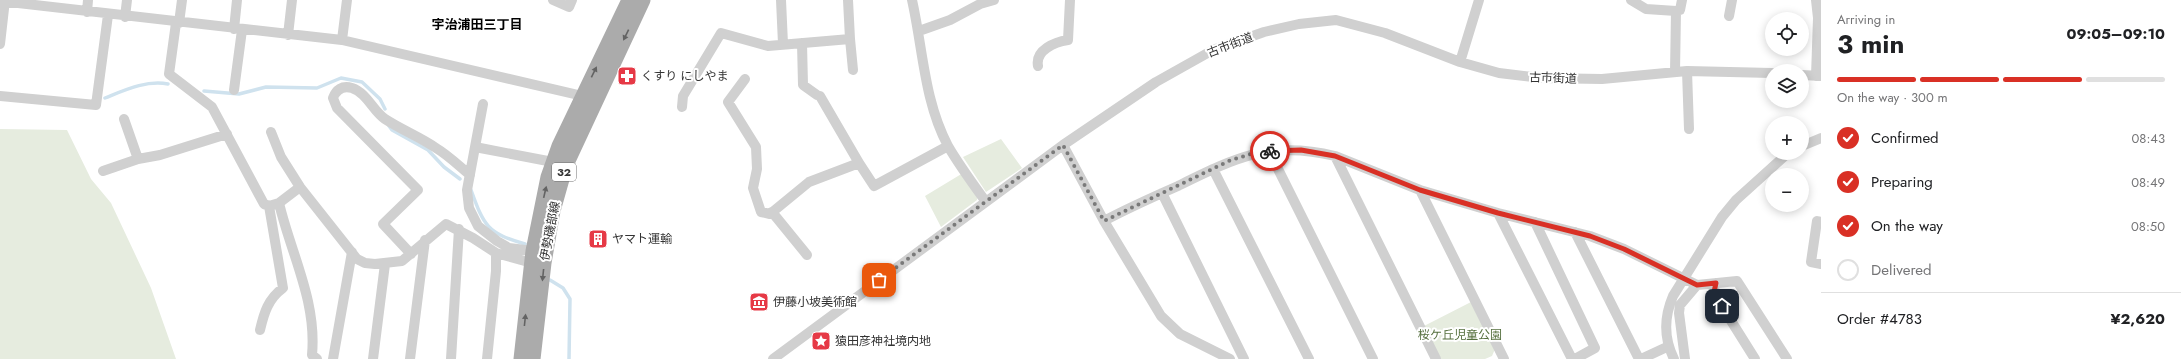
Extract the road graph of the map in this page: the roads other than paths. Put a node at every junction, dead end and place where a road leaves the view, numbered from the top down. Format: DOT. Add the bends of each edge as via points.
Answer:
graph roads {
  1 [pos="88,0"];
  2 [pos="127,0"];
  3 [pos="182,0"];
  4 [pos="237,0"];
  5 [pos="292,0"];
  6 [pos="346,0"];
  7 [pos="553,0"];
  8 [pos="572,0"];
  9 [pos="629,0"];
  10 [pos="643,0"];
  11 [pos="781,0"];
  12 [pos="848,0"];
  13 [pos="912,0"];
  14 [pos="994,0"];
  15 [pos="1070,0"];
  16 [pos="1479,0"];
  17 [pos="1631,0"];
  18 [pos="1682,0"];
  19 [pos="1732,0"];
  20 [pos="1816,0"];
  21 [pos="3,1"];
  22 [pos="49,4"];
  23 [pos="1676,11"];
  24 [pos="87,12"];
  25 [pos="108,15"];
  26 [pos="1729,16"];
  27 [pos="125,17"];
  28 [pos="177,23"];
  29 [pos="238,30"];
  30 [pos="919,31"];
  31 [pos="288,35"];
  32 [pos="850,39"];
  33 [pos="342,40"];
  34 [pos="802,43"];
  35 [pos="0,44"];
  36 [pos="783,44"];
  37 [pos="1460,62"];
  38 [pos="1038,66"];
  39 [pos="853,70"];
  40 [pos="1687,71"];
  41 [pos="1675,72"];
  42 [pos="1765,73"];
  43 [pos="1809,75"];
  44 [pos="1819,76"];
  45 [pos="745,79"];
  46 [pos="234,90"];
  47 [pos="0,96"];
  48 [pos="589,98"];
  49 [pos="483,104"];
  50 [pos="682,107"];
  51 [pos="124,119"];
  52 [pos="1689,129"];
  53 [pos="271,132"];
  54 [pos="227,134"];
  55 [pos="1821,138"];
  56 [pos="1809,143"];
  57 [pos="1063,145"];
  58 [pos="948,146"];
  59 [pos="475,147"];
  60 [pos="1269,151"];
  61 [pos="1335,156"];
  62 [pos="138,158"];
  63 [pos="1780,160"];
  64 [pos="553,162"];
  65 [pos="859,163"];
  66 [pos="1213,169"];
  67 [pos="103,171"];
  68 [pos="470,175"];
  69 [pos="300,187"];
  70 [pos="1420,190"];
  71 [pos="1162,193"];
  72 [pos="986,202"];
  73 [pos="279,203"];
  74 [pos="268,206"];
  75 [pos="772,212"];
  76 [pos="1498,213"];
  77 [pos="1104,221"];
  78 [pos="1535,222"];
  79 [pos="1821,222"];
  80 [pos="459,229"];
  81 [pos="1576,232"];
  82 [pos="425,240"];
  83 [pos="352,252"];
  84 [pos="496,253"];
  85 [pos="410,254"];
  86 [pos="807,255"];
  87 [pos="532,257"];
  88 [pos="385,264"];
  89 [pos="1821,264"];
  90 [pos="1685,278"];
  91 [pos="1716,283"];
  92 [pos="1697,285"];
  93 [pos="260,330"];
  94 [pos="1669,346"];
  95 [pos="1215,356"];
  96 [pos="1502,358"];
  97 [pos="317,359"];
  98 [pos="333,359"];
  99 [pos="373,359"];
  100 [pos="410,359"];
  101 [pos="451,359"];
  102 [pos="487,359"];
  103 [pos="521,359"];
  104 [pos="533,359"];
  105 [pos="773,359"];
  106 [pos="1230,359"];
  107 [pos="1244,359"];
  108 [pos="1309,359"];
  109 [pos="1373,359"];
  110 [pos="1436,359"];
  111 [pos="1574,359"];
  112 [pos="1640,359"];
  113 [pos="1674,359"];
  114 [pos="1685,359"];
  115 [pos="1755,359"];
  116 [pos="1787,359"];
  1 -- 24 [label="street"];
  2 -- 27 [label="street"];
  3 -- 28 [label="street"];
  4 -- 29 [label="street"];
  5 -- 31 [label="street"];
  6 -- 33 [label="street"];
  7 -- 8 [label="street" via="569,7"];
  48 -- 9 [label="main road, 伊勢磯部線 / 32, one-way"];
  10 -- 48 [label="main road, 伊勢磯部線 / 32, one-way"];
  11 -- 36 [label="street"];
  12 -- 32 [label="street"];
  13 -- 30 [label="street"];
  14 -- 30 [label="street"];
  15 -- 38 [label="street" via="1068,40 1056,42 1041,53"];
  16 -- 37 [label="street"];
  17 -- 23 [label="street" via="1646,9"];
  18 -- 23 [label="street" via="1680,10"];
  19 -- 26 [label="street"];
  20 -- 44 [label="street"];
  21 -- 22 [label="street"];
  21 -- 35 [label="street"];
  22 -- 24 [label="street"];
  23 -- 41 [label="street"];
  24 -- 25 [label="street"];
  25 -- 27 [label="street"];
  25 -- 47 [label="street" via="96,105"];
  27 -- 28 [label="street"];
  28 -- 29 [label="street"];
  28 -- 54 [label="street" via="169,74 212,107"];
  29 -- 31 [label="street"];
  29 -- 46 [label="street"];
  30 -- 58 [label="street" via="926,82"];
  31 -- 33 [label="street"];
  32 -- 34 [label="street"];
  32 -- 39 [label="street"];
  33 -- 48 [label="street"];
  34 -- 36 [label="street"];
  34 -- 65 [label="street" via="803,85 818,95"];
  36 -- 50 [label="street" via="768,46 721,33 683,96"];
  37 -- 41 [label="street, 古市街道" via="1515,76 1569,80"];
  37 -- 57 [label="street, 古市街道" via="1385,33 1353,24 1336,20 1299,24 1242,39 1213,50 1156,82"];
  40 -- 41 [label="street, 古市街道"];
  40 -- 42 [label="street, 古市街道"];
  40 -- 52 [label="street"];
  43 -- 44 [label="street"];
  45 -- 75 [label="street" via="728,102 756,147 757,169 753,188 760,212"];
  48 -- 64 [label="main road, 伊勢磯部線 / 32"];
  48 -- 104 [label="main road, 伊勢磯部線 / 32, one-way" via="552,211"];
  49 -- 59 [label="street"];
  51 -- 62 [label="street"];
  53 -- 69 [label="street" via="281,157"];
  54 -- 62 [label="street" via="160,155"];
  54 -- 74 [label="street" via="263,202"];
  55 -- 56 [label="street"];
  57 -- 72 [label="street, 古市街道"];
  57 -- 77 [label="street"];
  58 -- 65 [label="street" via="874,186"];
  58 -- 72 [label="street"];
  59 -- 64 [label="street"];
  59 -- 68 [label="street"];
  60 -- 61 [label="street" via="1301,150"];
  60 -- 66 [label="street" via="1251,154"];
  60 -- 109 [label="street"];
  61 -- 70 [label="street"];
  61 -- 110 [label="street"];
  62 -- 67 [label="street"];
  63 -- 90 [label="street" via="1736,200 1710,234"];
  87 -- 64 [label="main road, 伊勢磯部線 / 32, one-way"];
  65 -- 75 [label="street" via="809,182"];
  66 -- 71 [label="street"];
  66 -- 108 [label="street"];
  68 -- 85 [label="street" via="437,148 384,118 361,93 345,87 335,93 333,98 337,108 418,190 383,224"];
  68 -- 87 [label="street" via="467,190 469,208 478,226 497,242"];
  69 -- 73 [label="street"];
  69 -- 83 [label="street"];
  70 -- 76 [label="street"];
  70 -- 96 [label="street"];
  71 -- 77 [label="street"];
  71 -- 107 [label="street"];
  72 -- 105 [label="street, 古市街道"];
  73 -- 74 [label="street"];
  73 -- 97 [label="street" via="285,229 307,290 314,334 312,355"];
  74 -- 93 [label="street" via="283,288 266,307"];
  75 -- 86 [label="street"];
  76 -- 78 [label="street"];
  76 -- 111 [label="street"];
  77 -- 95 [label="street" via="1161,316 1180,334"];
  78 -- 81 [label="street"];
  78 -- 111 [label="street" via="1595,348"];
  79 -- 89 [label="street" via="1818,221 1811,262"];
  80 -- 82 [label="street" via="446,224"];
  80 -- 84 [label="street"];
  80 -- 101 [label="street"];
  81 -- 90 [label="street" via="1624,249"];
  81 -- 112 [label="street"];
  82 -- 85 [label="street"];
  82 -- 100 [label="street"];
  83 -- 88 [label="street" via="357,259 365,263"];
  83 -- 98 [label="street"];
  84 -- 87 [label="street"];
  84 -- 102 [label="street"];
  85 -- 88 [label="street" via="402,261"];
  103 -- 87 [label="main road, 伊勢磯部線 / 32, one-way"];
  88 -- 99 [label="street"];
  90 -- 92 [label="street"];
  90 -- 94 [label="street" via="1668,308 1666,336"];
  91 -- 92 [label="street"];
  91 -- 115 [label="street" via="1714,292"];
  91 -- 116 [label="street" via="1737,281 1740,284"];
  92 -- 114 [label="street" via="1680,306"];
  94 -- 112 [label="street"];
  94 -- 113 [label="street"];
  95 -- 106 [label="street"];
}
